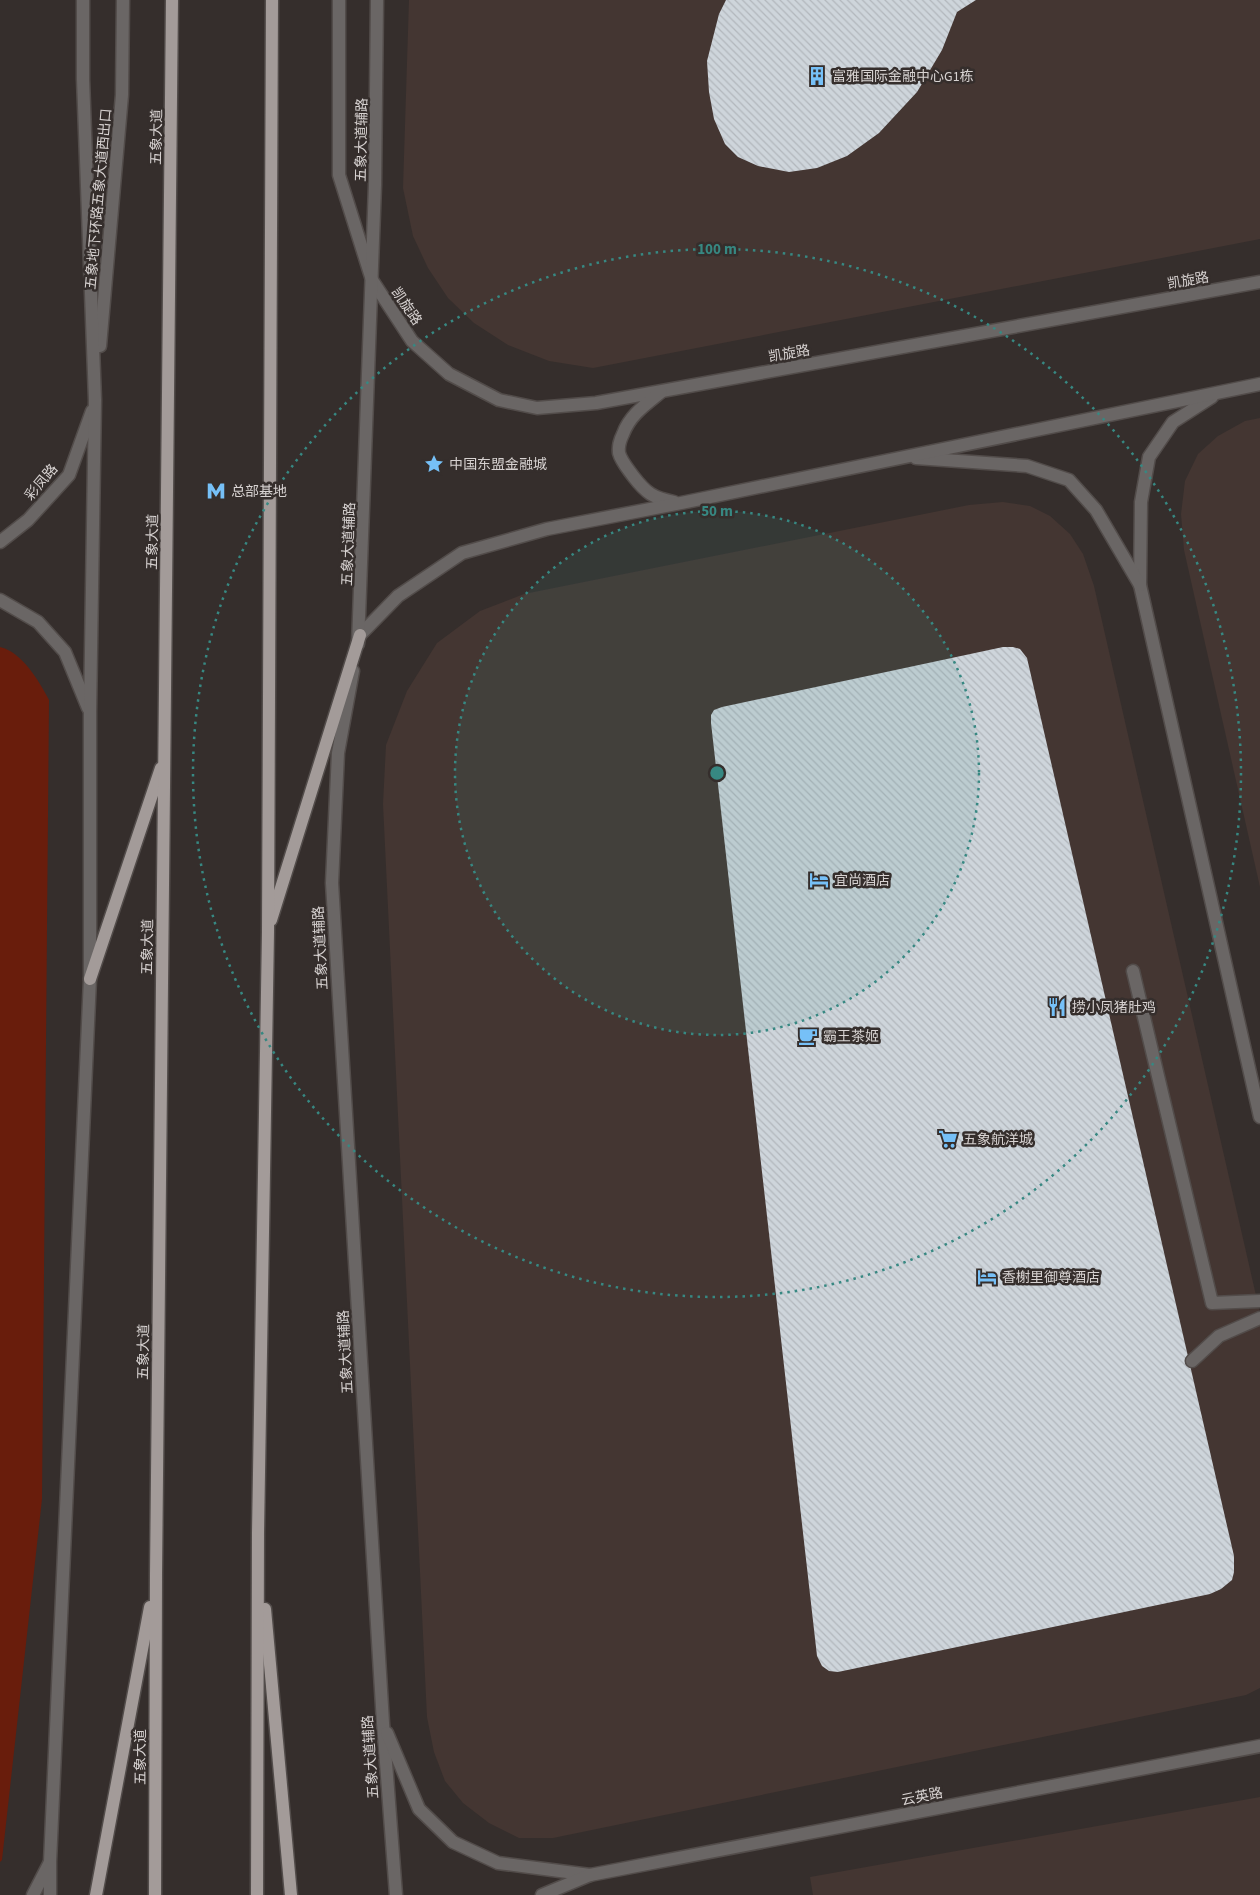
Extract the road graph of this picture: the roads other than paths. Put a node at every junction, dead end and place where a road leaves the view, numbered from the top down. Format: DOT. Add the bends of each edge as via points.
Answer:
graph roads {
  1 [pos="83,0"];
  2 [pos="123,0"];
  3 [pos="172,0"];
  4 [pos="272,0"];
  5 [pos="339,0"];
  6 [pos="377,0"];
  7 [pos="372,280"];
  8 [pos="1260,282"];
  9 [pos="1260,384"];
  10 [pos="662,392"];
  11 [pos="1218,392"];
  12 [pos="95,400"];
  13 [pos="899,457"];
  14 [pos="681,503"];
  15 [pos="0,542"];
  16 [pos="1140,585"];
  17 [pos="0,600"];
  18 [pos="360,635"];
  19 [pos="90,713"];
  20 [pos="164,756"];
  21 [pos="268,932"];
  22 [pos="1133,971"];
  23 [pos="90,979"];
  24 [pos="1260,1117"];
  25 [pos="1260,1301"];
  26 [pos="1260,1318"];
  27 [pos="1192,1361"];
  28 [pos="258,1533"];
  29 [pos="156,1575"];
  30 [pos="383,1723"];
  31 [pos="1260,1746"];
  32 [pos="50,1862"];
  33 [pos="590,1875"];
  34 [pos="33,1895"];
  35 [pos="50,1895"];
  36 [pos="96,1895"];
  37 [pos="155,1895"];
  38 [pos="257,1895"];
  39 [pos="291,1895"];
  40 [pos="396,1895"];
  41 [pos="542,1895"];
  1 -- 12 [label="street"];
  2 -- 12 [label="street, 五象地下环路五象大道西出口" via="122,95"];
  3 -- 20 [label="main road, 五象大道"];
  4 -- 21 [label="main road"];
  5 -- 7 [label="street" via="338,175"];
  6 -- 7 [label="street, 五象大道辅路"];
  7 -- 10 [label="street, 凯旋路" via="412,341 449,374 499,400 537,408 596,403"];
  7 -- 18 [label="street, 五象大道辅路"];
  8 -- 10 [label="street, 凯旋路"];
  9 -- 11 [label="street"];
  10 -- 14 [label="street" via="626,424 619,453 643,488 658,499"];
  11 -- 13 [label="street"];
  11 -- 16 [label="street" via="1173,422 1149,457 1141,502"];
  12 -- 15 [label="street, 彩凤路" via="69,475 28,520"];
  12 -- 19 [label="street"];
  13 -- 14 [label="street"];
  13 -- 16 [label="street" via="1027,466 1069,480 1096,510"];
  14 -- 18 [label="street" via="547,529 462,553 398,596"];
  16 -- 24 [label="street"];
  17 -- 19 [label="street" via="38,622 65,652"];
  18 -- 21 [label="main road"];
  18 -- 30 [label="street, 五象大道辅路" via="338,754 332,884"];
  19 -- 23 [label="street"];
  20 -- 23 [label="main road"];
  20 -- 29 [label="main road, 五象大道"];
  21 -- 28 [label="main road"];
  22 -- 25 [label="street" via="1212,1303"];
  23 -- 32 [label="street"];
  26 -- 27 [label="street" via="1219,1336"];
  28 -- 38 [label="main road"];
  28 -- 39 [label="main road"];
  29 -- 36 [label="main road"];
  29 -- 37 [label="main road, 五象大道"];
  30 -- 33 [label="street" via="419,1809 453,1842 498,1863"];
  30 -- 40 [label="street, 五象大道辅路"];
  31 -- 33 [label="street, 云英路"];
  32 -- 34 [label="street"];
  32 -- 35 [label="street"];
  33 -- 41 [label="street"];
}
